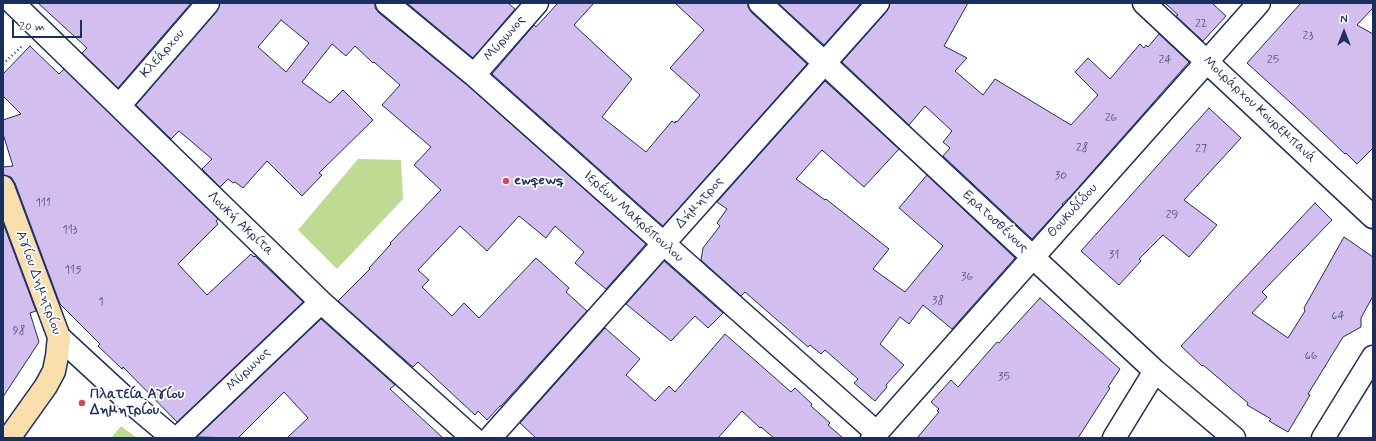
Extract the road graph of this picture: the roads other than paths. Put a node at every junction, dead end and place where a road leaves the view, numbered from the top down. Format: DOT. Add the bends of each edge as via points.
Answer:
graph roads {
  1 [pos="13,3"];
  2 [pos="208,3"];
  3 [pos="387,3"];
  4 [pos="537,3"];
  5 [pos="760,3"];
  6 [pos="878,3"];
  7 [pos="1144,3"];
  8 [pos="1258,3"];
  9 [pos="1207,61"];
  10 [pos="824,63"];
  11 [pos="474,75"];
  12 [pos="119,106"];
  13 [pos="3,187"];
  14 [pos="1373,217"];
  15 [pos="664,244"];
  16 [pos="1033,257"];
  17 [pos="320,302"];
  18 [pos="59,337"];
  19 [pos="1373,357"];
  20 [pos="1155,371"];
  21 [pos="875,436"];
  22 [pos="9,438"];
  23 [pos="173,438"];
  24 [pos="178,438"];
  25 [pos="473,438"];
  26 [pos="490,438"];
  27 [pos="1114,438"];
  28 [pos="1234,438"];
  29 [pos="1323,438"];
  1 -- 12 [label="street, Λουκή Ακρίτα"];
  2 -- 12 [label="street, Κλεάρχου"];
  3 -- 11 [label="street, Ιερέων Μακρόπουλου"];
  4 -- 11 [label="street, Μύρωνος"];
  5 -- 10 [label="street, Ερατοσθένους"];
  6 -- 10 [label="street, Δήμητρος"];
  7 -- 9 [label="street, Μοιράρχου Κουρεμπανά"];
  8 -- 9 [label="street, Θουκυδίδου"];
  9 -- 14 [label="street, Μοιράρχου Κουρεμπανά"];
  9 -- 16 [label="street, Θουκυδίδου"];
  10 -- 15 [label="street, Δήμητρος"];
  10 -- 16 [label="street, Ερατοσθένους"];
  11 -- 15 [label="street, Ιερέων Μακρόπουλου"];
  12 -- 17 [label="street, Λουκή Ακρίτα"];
  13 -- 18 [label="main road, Αγίου Δημητρίου"];
  15 -- 21 [label="street, Ιερέων Μακρόπουλου"];
  15 -- 26 [label="street, Δήμητρος"];
  16 -- 20 [label="street, Ερατοσθένους"];
  16 -- 21 [label="street, Θουκυδίδου"];
  17 -- 24 [label="street, Μύρωνος"];
  17 -- 25 [label="street, Λουκή Ακρίτα"];
  18 -- 22 [label="main road, Αγίου Δημητρίου" via="51,376"];
  18 -- 23 [label="street" via="119,403"];
  19 -- 29 [label="street"];
  20 -- 27 [label="street"];
  20 -- 28 [label="street, Ερατοσθένους"];
}
